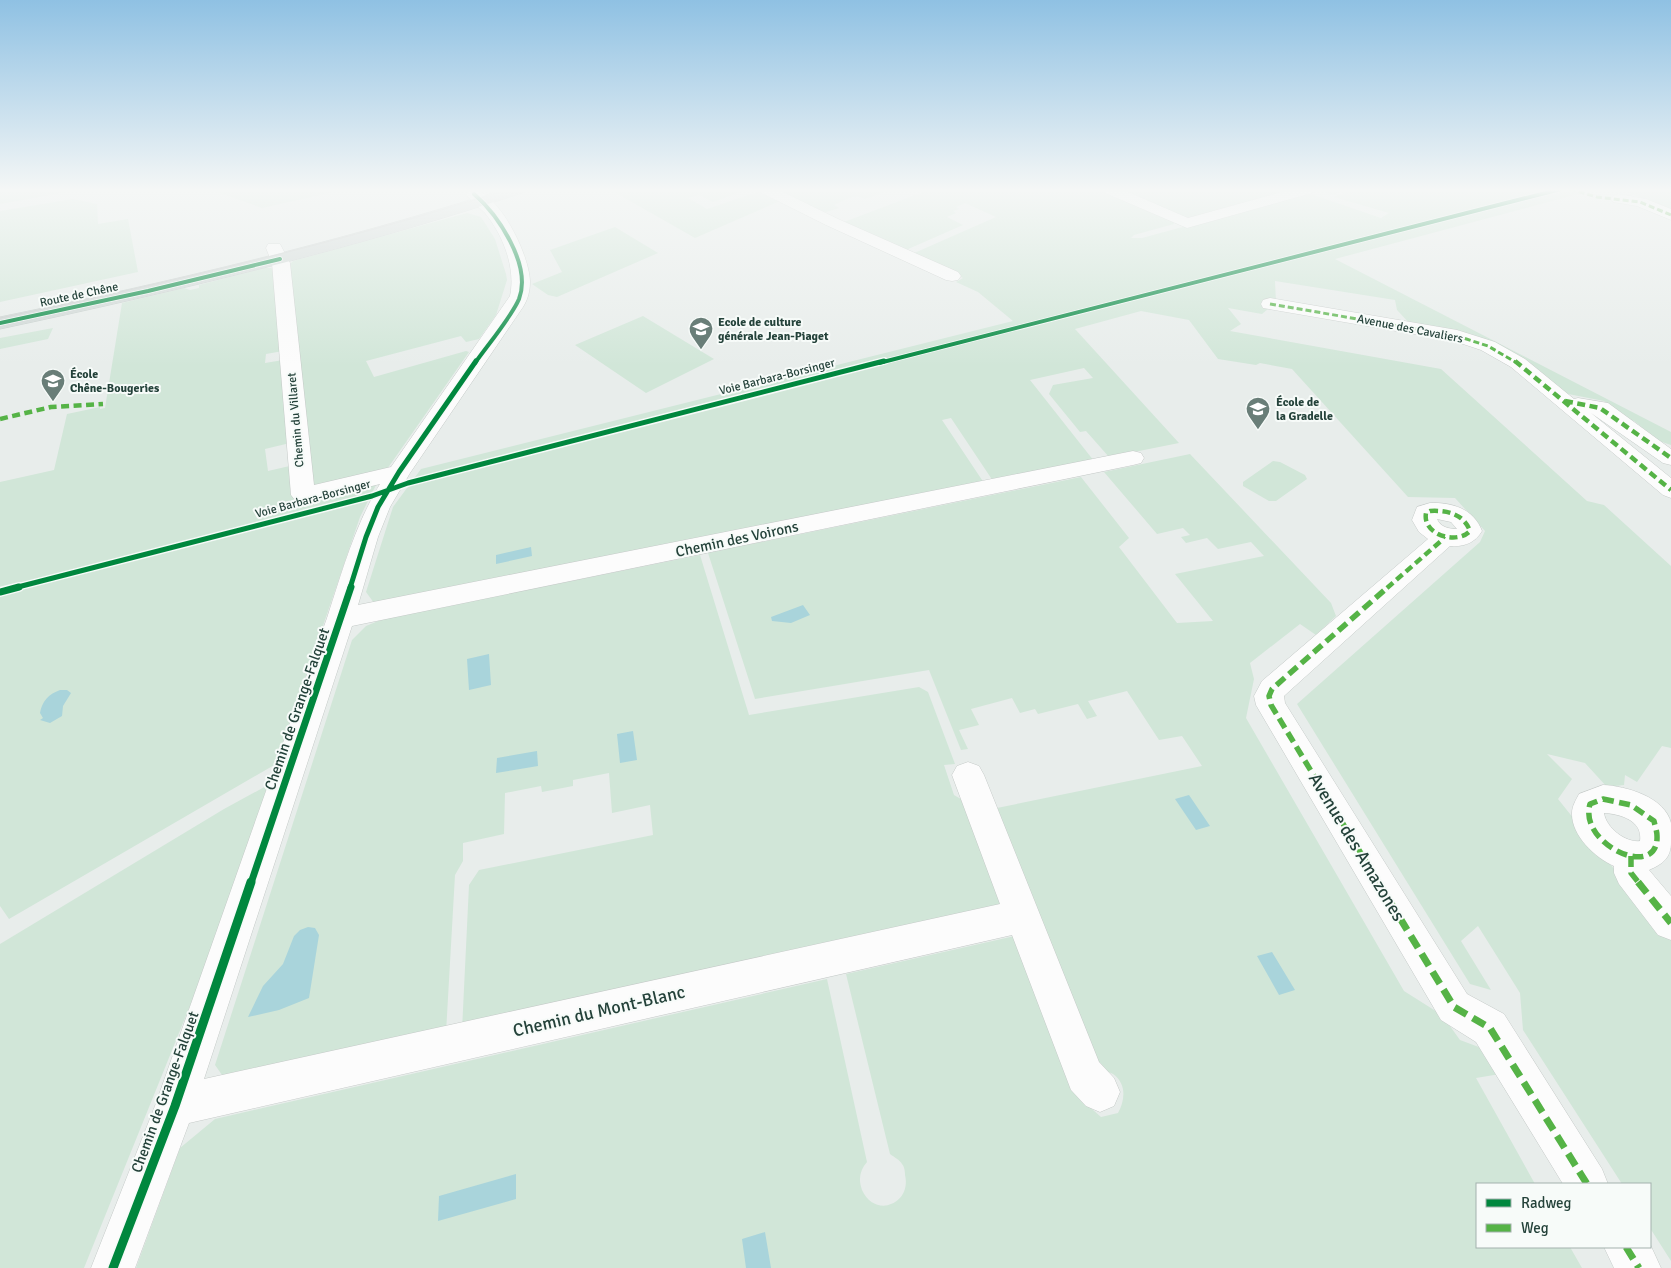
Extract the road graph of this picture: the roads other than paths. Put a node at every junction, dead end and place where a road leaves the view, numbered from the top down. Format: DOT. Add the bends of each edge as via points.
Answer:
graph roads {
  1 [pos="303,248"];
  2 [pos="513,248"];
  3 [pos="890,248"];
  4 [pos="277,254"];
  5 [pos="952,276"];
  6 [pos="1270,304"];
  7 [pos="0,309"];
  8 [pos="0,323"];
  9 [pos="1562,400"];
  10 [pos="1133,458"];
  11 [pos="1671,458"];
  12 [pos="399,472"];
  13 [pos="1671,490"];
  14 [pos="1444,536"];
  15 [pos="341,618"];
  16 [pos="968,775"];
  17 [pos="1631,856"];
  18 [pos="1022,916"];
  19 [pos="1671,923"];
  20 [pos="1100,1092"];
  21 [pos="175,1106"];
  22 [pos="1586,1183"];
  23 [pos="1627,1248"];
  24 [pos="112,1268"];
  25 [pos="1639,1268"];
  1 -- 4 [label="main road, Route de Chêne"];
  2 -- 12 [label="street, Chemin de Grange-Falquet" via="521,292 511,312"];
  3 -- 5 [label="street"];
  4 -- 7 [label="main road, Route de Chêne"];
  4 -- 8 [label="main road, Route de Chêne" via="132,295"];
  4 -- 12 [label="street, Chemin du Villaret" via="302,494"];
  6 -- 9 [label="street, Avenue des Cavaliers" via="1457,336 1488,346 1518,363"];
  9 -- 11 [label="street, Avenue des Cavaliers" via="1600,408"];
  9 -- 13 [label="street, Avenue des Cavaliers"];
  10 -- 15 [label="street, Chemin des Voirons"];
  12 -- 15 [label="street, Chemin de Grange-Falquet" via="378,507 366,537"];
  14 -- 22 [label="street, Avenue des Amazones" via="1272,688 1269,696 1271,705 1454,1007 1490,1028"];
  15 -- 21 [label="street, Chemin de Grange-Falquet"];
  16 -- 18 [label="street"];
  17 -- 19 [label="street" via="1631,873"];
  18 -- 20 [label="street" via="1085,1076"];
  18 -- 21 [label="street, Chemin du Mont-Blanc"];
  21 -- 24 [label="street, Chemin de Grange-Falquet"];
  23 -- 25 [label="street"];
}
